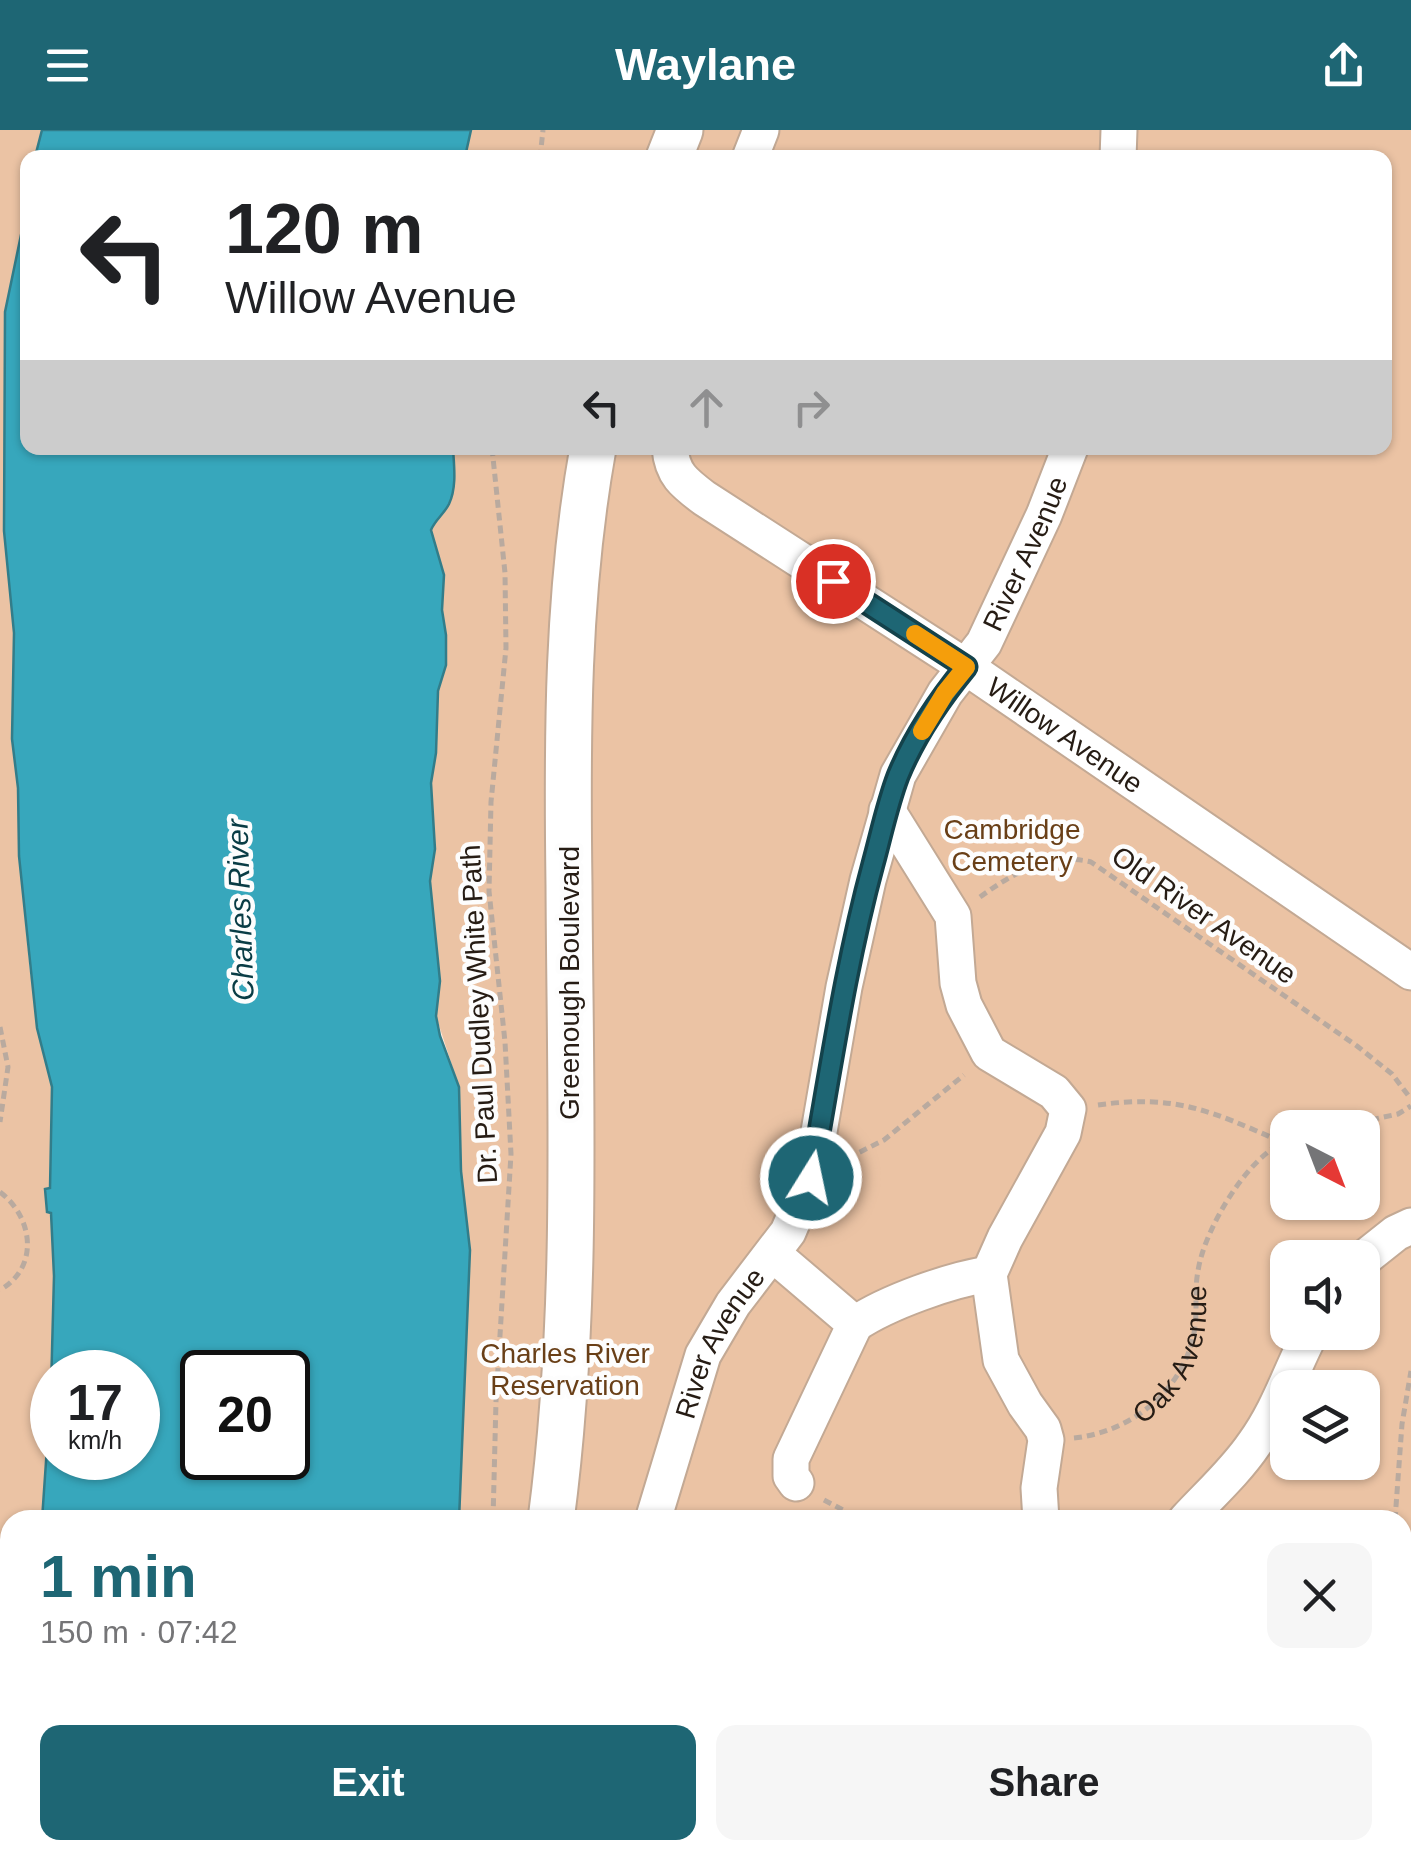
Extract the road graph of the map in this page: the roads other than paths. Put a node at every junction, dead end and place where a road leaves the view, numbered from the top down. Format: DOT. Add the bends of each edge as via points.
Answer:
graph roads {
  1 [pos="592,455"];
  2 [pos="1067,455"];
  3 [pos="671,456"];
  4 [pos="966,667"];
  5 [pos="887,810"];
  6 [pos="1411,972"];
  7 [pos="844,1160"];
  8 [pos="811,1178"];
  9 [pos="1411,1226"];
  10 [pos="1380,1246"];
  11 [pos="773,1254"];
  12 [pos="989,1274"];
  13 [pos="856,1324"];
  14 [pos="1303,1350"];
  15 [pos="796,1482"];
  16 [pos="552,1510"];
  17 [pos="656,1510"];
  18 [pos="1040,1510"];
  19 [pos="1195,1510"];
  1 -- 16 [label="main road, Greenough Boulevard" via="568,687 571,1268"];
  2 -- 4 [label="lane, River Avenue" via="984,644"];
  3 -- 4 [label="lane, Willow Avenue" via="681,480 704,498"];
  4 -- 5 [label="lane, River Avenue" via="922,730"];
  4 -- 6 [label="lane, Willow Avenue"];
  5 -- 8 [label="lane, River Avenue" via="844,987"];
  5 -- 12 [label="lane" via="954,916 958,982 989,1052 1054,1092 1068,1109"];
  7 -- 8 [label="lane"];
  8 -- 11 [label="lane, River Avenue"];
  9 -- 10 [label="lane"];
  11 -- 13 [label="lane"];
  11 -- 17 [label="lane, River Avenue" via="732,1304 704,1355"];
  12 -- 13 [label="lane" via="885,1307"];
  12 -- 18 [label="lane" via="1001,1360 1046,1440"];
  13 -- 15 [label="lane" via="791,1460"];
  14 -- 19 [label="lane" via="1256,1443"];
}
